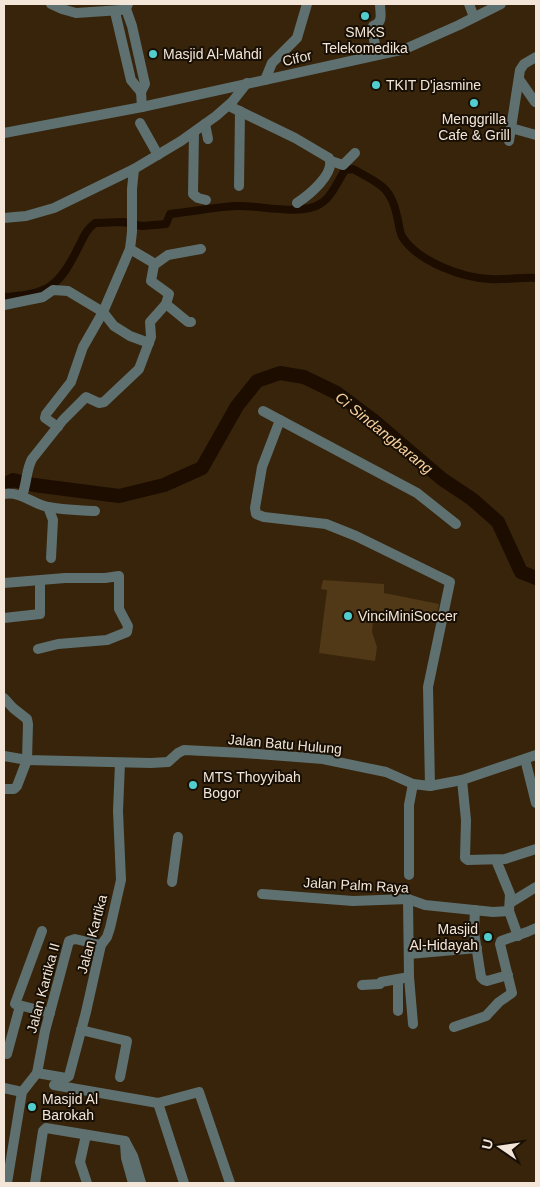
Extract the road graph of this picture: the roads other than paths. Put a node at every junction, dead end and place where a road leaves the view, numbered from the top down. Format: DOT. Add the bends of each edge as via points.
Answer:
graph roads {
  1 [pos="51,4"];
  2 [pos="307,4"];
  3 [pos="380,4"];
  4 [pos="470,4"];
  5 [pos="501,4"];
  6 [pos="127,6"];
  7 [pos="115,12"];
  8 [pos="474,18"];
  9 [pos="377,55"];
  10 [pos="536,57"];
  11 [pos="520,79"];
  12 [pos="265,80"];
  13 [pos="247,83"];
  14 [pos="140,92"];
  15 [pos="517,98"];
  16 [pos="536,102"];
  17 [pos="229,106"];
  18 [pos="142,107"];
  19 [pos="240,111"];
  20 [pos="140,123"];
  21 [pos="205,124"];
  22 [pos="511,128"];
  23 [pos="194,132"];
  24 [pos="4,133"];
  25 [pos="536,135"];
  26 [pos="208,139"];
  27 [pos="509,141"];
  28 [pos="355,153"];
  29 [pos="158,155"];
  30 [pos="331,161"];
  31 [pos="134,169"];
  32 [pos="239,186"];
  33 [pos="206,200"];
  34 [pos="297,203"];
  35 [pos="4,218"];
  36 [pos="130,249"];
  37 [pos="201,249"];
  38 [pos="154,265"];
  39 [pos="166,304"];
  40 [pos="4,305"];
  41 [pos="103,312"];
  42 [pos="191,322"];
  43 [pos="149,343"];
  44 [pos="263,411"];
  45 [pos="280,420"];
  46 [pos="58,427"];
  47 [pos="4,494"];
  48 [pos="22,496"];
  49 [pos="48,507"];
  50 [pos="94,511"];
  51 [pos="456,524"];
  52 [pos="51,558"];
  53 [pos="40,581"];
  54 [pos="4,583"];
  55 [pos="4,618"];
  56 [pos="38,649"];
  57 [pos="4,698"];
  58 [pos="536,754"];
  59 [pos="4,756"];
  60 [pos="525,759"];
  61 [pos="27,760"];
  62 [pos="120,763"];
  63 [pos="462,780"];
  64 [pos="413,784"];
  65 [pos="430,786"];
  66 [pos="4,789"];
  67 [pos="536,803"];
  68 [pos="178,837"];
  69 [pos="536,849"];
  70 [pos="496,860"];
  71 [pos="409,875"];
  72 [pos="172,882"];
  73 [pos="536,887"];
  74 [pos="262,894"];
  75 [pos="408,899"];
  76 [pos="509,907"];
  77 [pos="475,910"];
  78 [pos="536,928"];
  79 [pos="42,931"];
  80 [pos="518,936"];
  81 [pos="101,945"];
  82 [pos="477,948"];
  83 [pos="409,954"];
  84 [pos="508,976"];
  85 [pos="409,977"];
  86 [pos="398,980"];
  87 [pos="362,985"];
  88 [pos="20,1006"];
  89 [pos="398,1012"];
  90 [pos="50,1013"];
  91 [pos="4,1020"];
  92 [pos="15,1023"];
  93 [pos="413,1024"];
  94 [pos="454,1028"];
  95 [pos="80,1030"];
  96 [pos="6,1053"];
  97 [pos="18,1056"];
  98 [pos="37,1073"];
  99 [pos="120,1077"];
  100 [pos="54,1085"];
  101 [pos="4,1088"];
  102 [pos="22,1092"];
  103 [pos="158,1103"];
  104 [pos="86,1135"];
  105 [pos="125,1141"];
  106 [pos="37,1168"];
  107 [pos="8,1183"];
  108 [pos="35,1183"];
  109 [pos="42,1183"];
  110 [pos="87,1183"];
  111 [pos="133,1183"];
  112 [pos="141,1183"];
  113 [pos="184,1183"];
  114 [pos="230,1183"];
  1 -- 7 [label="street" via="76,13"];
  2 -- 12 [label="street" via="297,38 272,63"];
  3 -- 9 [label="street" via="380,21 372,30"];
  4 -- 8 [label="street"];
  5 -- 8 [label="street, Cifor"];
  6 -- 7 [label="street"];
  6 -- 14 [label="street" via="145,84"];
  7 -- 14 [label="street" via="131,80"];
  8 -- 9 [label="street, Cifor" via="404,49"];
  9 -- 12 [label="street, Cifor"];
  10 -- 11 [label="street" via="524,64"];
  11 -- 15 [label="street"];
  11 -- 16 [label="street"];
  12 -- 13 [label="street, Cifor"];
  13 -- 17 [label="street"];
  13 -- 18 [label="street, Cifor"];
  14 -- 18 [label="street"];
  15 -- 16 [label="street"];
  15 -- 22 [label="street"];
  17 -- 19 [label="street"];
  17 -- 21 [label="street"];
  18 -- 24 [label="street, Cifor"];
  19 -- 30 [label="street" via="321,152"];
  19 -- 32 [label="street"];
  20 -- 29 [label="street"];
  21 -- 23 [label="street"];
  21 -- 26 [label="street"];
  22 -- 25 [label="street"];
  22 -- 27 [label="street"];
  23 -- 29 [label="street"];
  23 -- 33 [label="street" via="192,194"];
  28 -- 30 [label="street" via="343,165"];
  29 -- 31 [label="street"];
  30 -- 34 [label="street" via="330,169 313,191"];
  31 -- 35 [label="street" via="54,208"];
  31 -- 36 [label="street"];
  36 -- 38 [label="street"];
  36 -- 41 [label="street"];
  37 -- 38 [label="street" via="168,254"];
  38 -- 39 [label="street" via="150,279 169,294"];
  39 -- 42 [label="street"];
  39 -- 43 [label="street" via="151,320"];
  40 -- 41 [label="street" via="60,290 68,291"];
  41 -- 43 [label="street" via="114,326"];
  41 -- 46 [label="street" via="83,347 71,382 45,418"];
  43 -- 46 [label="street" via="139,369 132,377 102,404 84,399"];
  44 -- 45 [label="street"];
  45 -- 51 [label="street" via="417,493"];
  45 -- 65 [label="street" via="262,467 256,514 326,524 450,582 428,687"];
  46 -- 48 [label="street" via="32,459"];
  47 -- 48 [label="street"];
  48 -- 49 [label="street"];
  49 -- 50 [label="street"];
  49 -- 52 [label="street" via="53,520"];
  53 -- 54 [label="street"];
  53 -- 55 [label="street" via="40,614"];
  53 -- 56 [label="street" via="119,576 119,610 128,626 127,632 107,640"];
  57 -- 61 [label="street" via="27,718"];
  58 -- 60 [label="street, Jalan Batu Hulung"];
  59 -- 61 [label="street, Jalan Batu Hulung"];
  60 -- 63 [label="street, Jalan Batu Hulung"];
  60 -- 67 [label="street"];
  61 -- 62 [label="street, Jalan Batu Hulung"];
  61 -- 66 [label="street" via="17,786"];
  62 -- 64 [label="street, Jalan Batu Hulung" via="168,762 184,750 243,753 340,762 386,772"];
  62 -- 81 [label="street, Jalan Kartika" via="121,880 110,928"];
  63 -- 65 [label="street, Jalan Batu Hulung"];
  63 -- 70 [label="street" via="465,858"];
  64 -- 65 [label="street, Jalan Batu Hulung"];
  64 -- 71 [label="street" via="409,805"];
  68 -- 72 [label="street"];
  69 -- 70 [label="street"];
  70 -- 76 [label="street" via="510,894"];
  73 -- 76 [label="street"];
  74 -- 75 [label="street, Jalan Palm Raya" via="353,901"];
  75 -- 77 [label="street, Jalan Palm Raya" via="426,905"];
  75 -- 83 [label="street"];
  76 -- 77 [label="street, Jalan Palm Raya" via="502,912"];
  76 -- 80 [label="street"];
  77 -- 82 [label="street"];
  78 -- 80 [label="street"];
  79 -- 88 [label="street" via="15,1004"];
  80 -- 84 [label="street" via="500,944"];
  81 -- 90 [label="street, Jalan Kartika II" via="75,939 69,941"];
  81 -- 95 [label="street, Jalan Kartika"];
  82 -- 83 [label="street"];
  82 -- 84 [label="street" via="484,980"];
  83 -- 85 [label="street"];
  84 -- 94 [label="street" via="512,990 510,996 486,1016"];
  85 -- 86 [label="street"];
  85 -- 93 [label="street"];
  86 -- 87 [label="street"];
  86 -- 89 [label="street" via="395,995"];
  88 -- 90 [label="street"];
  88 -- 92 [label="street"];
  90 -- 98 [label="street, Jalan Kartika II"];
  91 -- 92 [label="street"];
  92 -- 96 [label="street"];
  95 -- 98 [label="street, Jalan Kartika" via="69,1076"];
  95 -- 99 [label="street" via="127,1041"];
  96 -- 97 [label="street"];
  98 -- 102 [label="street"];
  100 -- 103 [label="street"];
  101 -- 102 [label="street"];
  102 -- 107 [label="street"];
  103 -- 113 [label="street"];
  103 -- 114 [label="street" via="199,1092"];
  104 -- 105 [label="street"];
  104 -- 106 [label="street" via="46,1128"];
  104 -- 110 [label="street" via="80,1162"];
  105 -- 111 [label="street"];
  105 -- 112 [label="street"];
  106 -- 108 [label="street"];
  106 -- 109 [label="street"];
}
